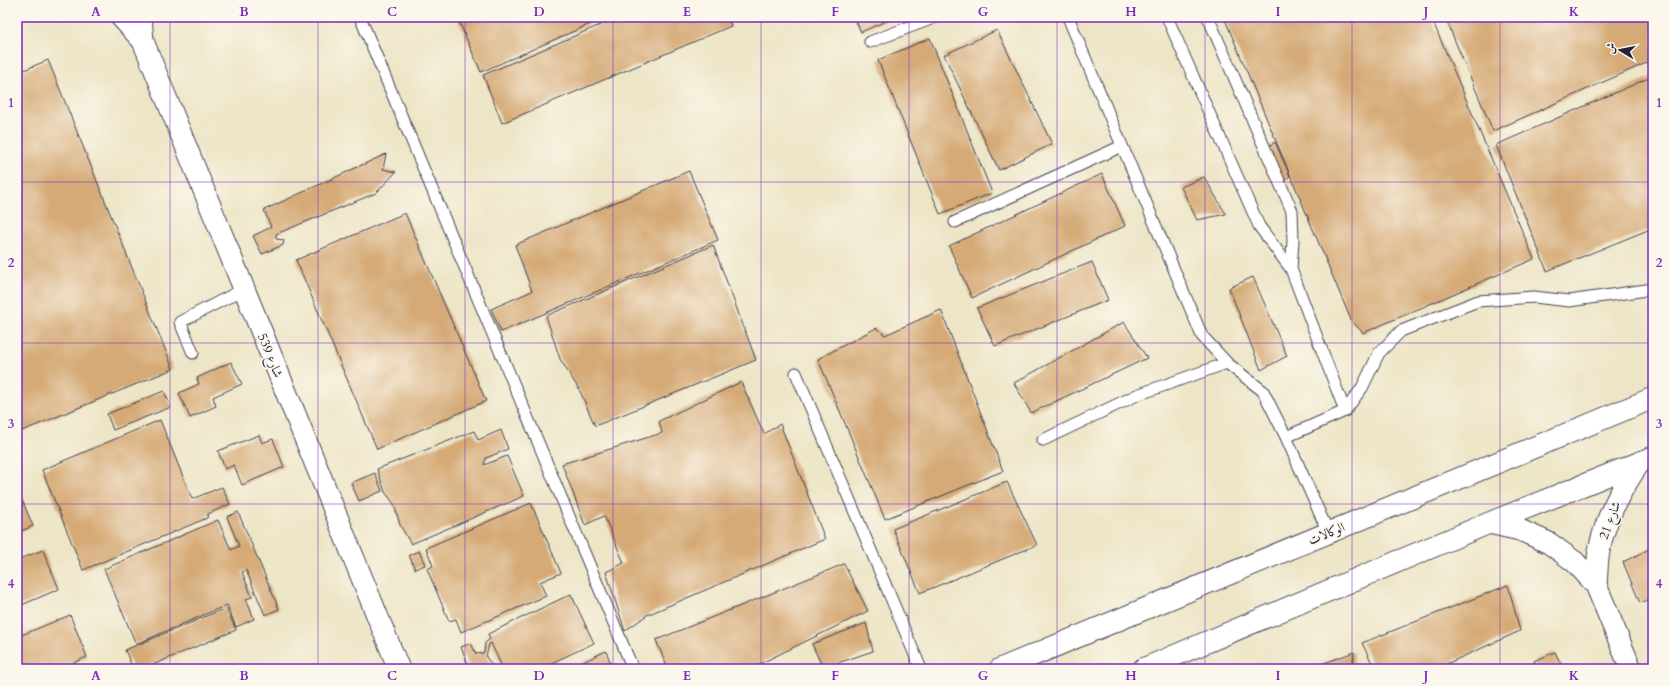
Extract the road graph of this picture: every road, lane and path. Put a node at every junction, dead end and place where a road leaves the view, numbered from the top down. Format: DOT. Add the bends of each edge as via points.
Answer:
graph roads {
  1 [pos="121,17"];
  2 [pos="141,17"];
  3 [pos="360,17"];
  4 [pos="936,17"];
  5 [pos="1068,17"];
  6 [pos="1167,17"];
  7 [pos="1208,17"];
  8 [pos="143,41"];
  9 [pos="870,42"];
  10 [pos="1122,146"];
  11 [pos="955,222"];
  12 [pos="1291,269"];
  13 [pos="1653,289"];
  14 [pos="244,290"];
  15 [pos="193,352"];
  16 [pos="1227,363"];
  17 [pos="796,373"];
  18 [pos="1653,398"];
  19 [pos="1345,411"];
  20 [pos="1286,437"];
  21 [pos="1043,440"];
  22 [pos="1646,459"];
  23 [pos="1489,523"];
  24 [pos="1328,532"];
  25 [pos="1596,585"];
  26 [pos="1187,650"];
  27 [pos="398,669"];
  28 [pos="633,669"];
  29 [pos="921,669"];
  30 [pos="1000,669"];
  31 [pos="1143,669"];
  32 [pos="1175,669"];
  33 [pos="1631,669"];
  1 -- 8 [label="street, شارع 539"];
  2 -- 8 [label="street, شارع 539"];
  3 -- 28 [label="lane"];
  4 -- 9 [label="lane"];
  5 -- 10 [label="lane"];
  6 -- 12 [label="lane" via="1259,226"];
  7 -- 12 [label="lane" via="1292,211"];
  8 -- 14 [label="street, شارع 539"];
  10 -- 11 [label="lane"];
  10 -- 16 [label="lane" via="1202,336"];
  12 -- 19 [label="lane"];
  13 -- 19 [label="lane" via="1569,301 1534,297 1478,301 1401,331 1379,353 1362,388"];
  14 -- 15 [label="lane" via="180,322"];
  14 -- 27 [label="street, شارع 539"];
  16 -- 20 [label="lane" via="1263,391"];
  16 -- 21 [label="lane" via="1138,395"];
  17 -- 29 [label="lane"];
  18 -- 24 [label="street, الوكالات"];
  19 -- 20 [label="lane"];
  20 -- 24 [label="lane"];
  22 -- 23 [label="street"];
  22 -- 25 [label="street, شارع 21" via="1621,490 1607,520 1599,552"];
  23 -- 25 [label="street, شارع 21" via="1520,530 1549,543 1575,562"];
  23 -- 26 [label="street"];
  24 -- 30 [label="street, الوكالات"];
  25 -- 33 [label="street, شارع 21"];
  26 -- 31 [label="street"];
  26 -- 32 [label="street"];
}
